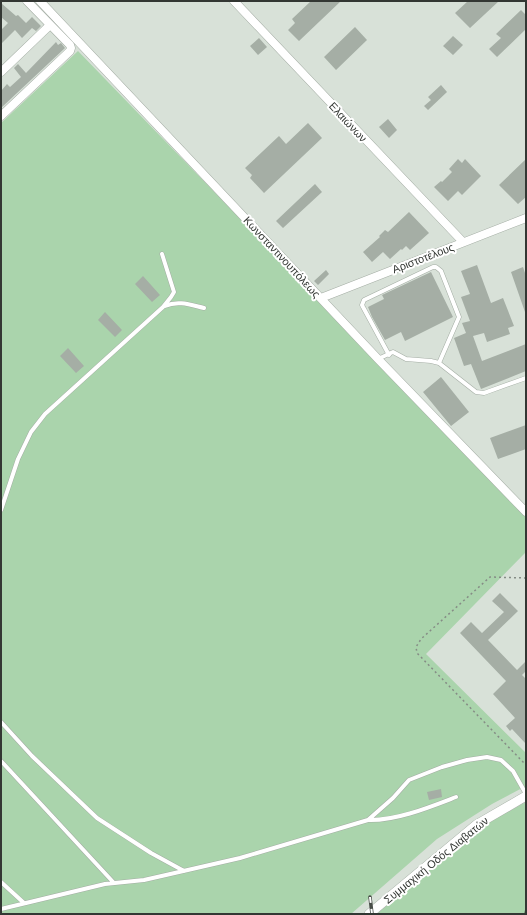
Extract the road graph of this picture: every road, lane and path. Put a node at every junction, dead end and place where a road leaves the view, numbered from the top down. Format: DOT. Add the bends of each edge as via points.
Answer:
graph roads {
  1 [pos="27,1"];
  2 [pos="40,1"];
  3 [pos="234,1"];
  4 [pos="50,25"];
  5 [pos="1,72"];
  6 [pos="1,116"];
  7 [pos="526,218"];
  8 [pos="463,242"];
  9 [pos="162,254"];
  10 [pos="321,298"];
  11 [pos="163,307"];
  12 [pos="204,308"];
  13 [pos="389,355"];
  14 [pos="378,359"];
  15 [pos="439,363"];
  16 [pos="526,378"];
  17 [pos="1,510"];
  18 [pos="526,512"];
  19 [pos="526,578"];
  20 [pos="1,722"];
  21 [pos="1,762"];
  22 [pos="526,765"];
  23 [pos="526,795"];
  24 [pos="456,797"];
  25 [pos="368,820"];
  26 [pos="184,871"];
  27 [pos="1,882"];
  28 [pos="114,883"];
  29 [pos="24,903"];
  30 [pos="1,909"];
  31 [pos="369,914"];
  1 -- 4 [label="street"];
  2 -- 10 [label="street, Κωνσταντινουπόλεως"];
  3 -- 8 [label="street, Ελαιώνων"];
  4 -- 5 [label="street"];
  4 -- 6 [label="street" via="70,45 70,51"];
  7 -- 8 [label="street, Αριστοτέλους"];
  8 -- 10 [label="street, Αριστοτέλους"];
  9 -- 11 [label="lane" via="174,292"];
  10 -- 14 [label="street, Κωνσταντινουπόλεως"];
  11 -- 12 [label="lane" via="172,303 185,303"];
  11 -- 17 [label="lane" via="45,414 31,432 18,459"];
  13 -- 14 [label="lane"];
  13 -- 15 [label="lane" via="393,352 406,359"];
  13 -- 15 [label="lane" via="363,307 364,300 436,267 459,317"];
  14 -- 18 [label="street, Κωνσταντινουπόλεως"];
  15 -- 16 [label="lane" via="476,392 484,393"];
  19 -- 22 [label="path" via="490,577 421,639 416,648 417,653"];
  20 -- 26 [label="lane" via="37,761 97,818"];
  21 -- 28 [label="lane"];
  23 -- 25 [label="lane" via="513,771 501,760 487,757 466,760 409,780"];
  23 -- 31 [label="street, Συμμαχική Οδός Διαβατών" via="476,825"];
  24 -- 25 [label="lane" via="423,809"];
  25 -- 26 [label="lane" via="240,858"];
  26 -- 28 [label="lane" via="144,880"];
  27 -- 29 [label="lane"];
  28 -- 29 [label="lane"];
  29 -- 30 [label="lane"];
}
